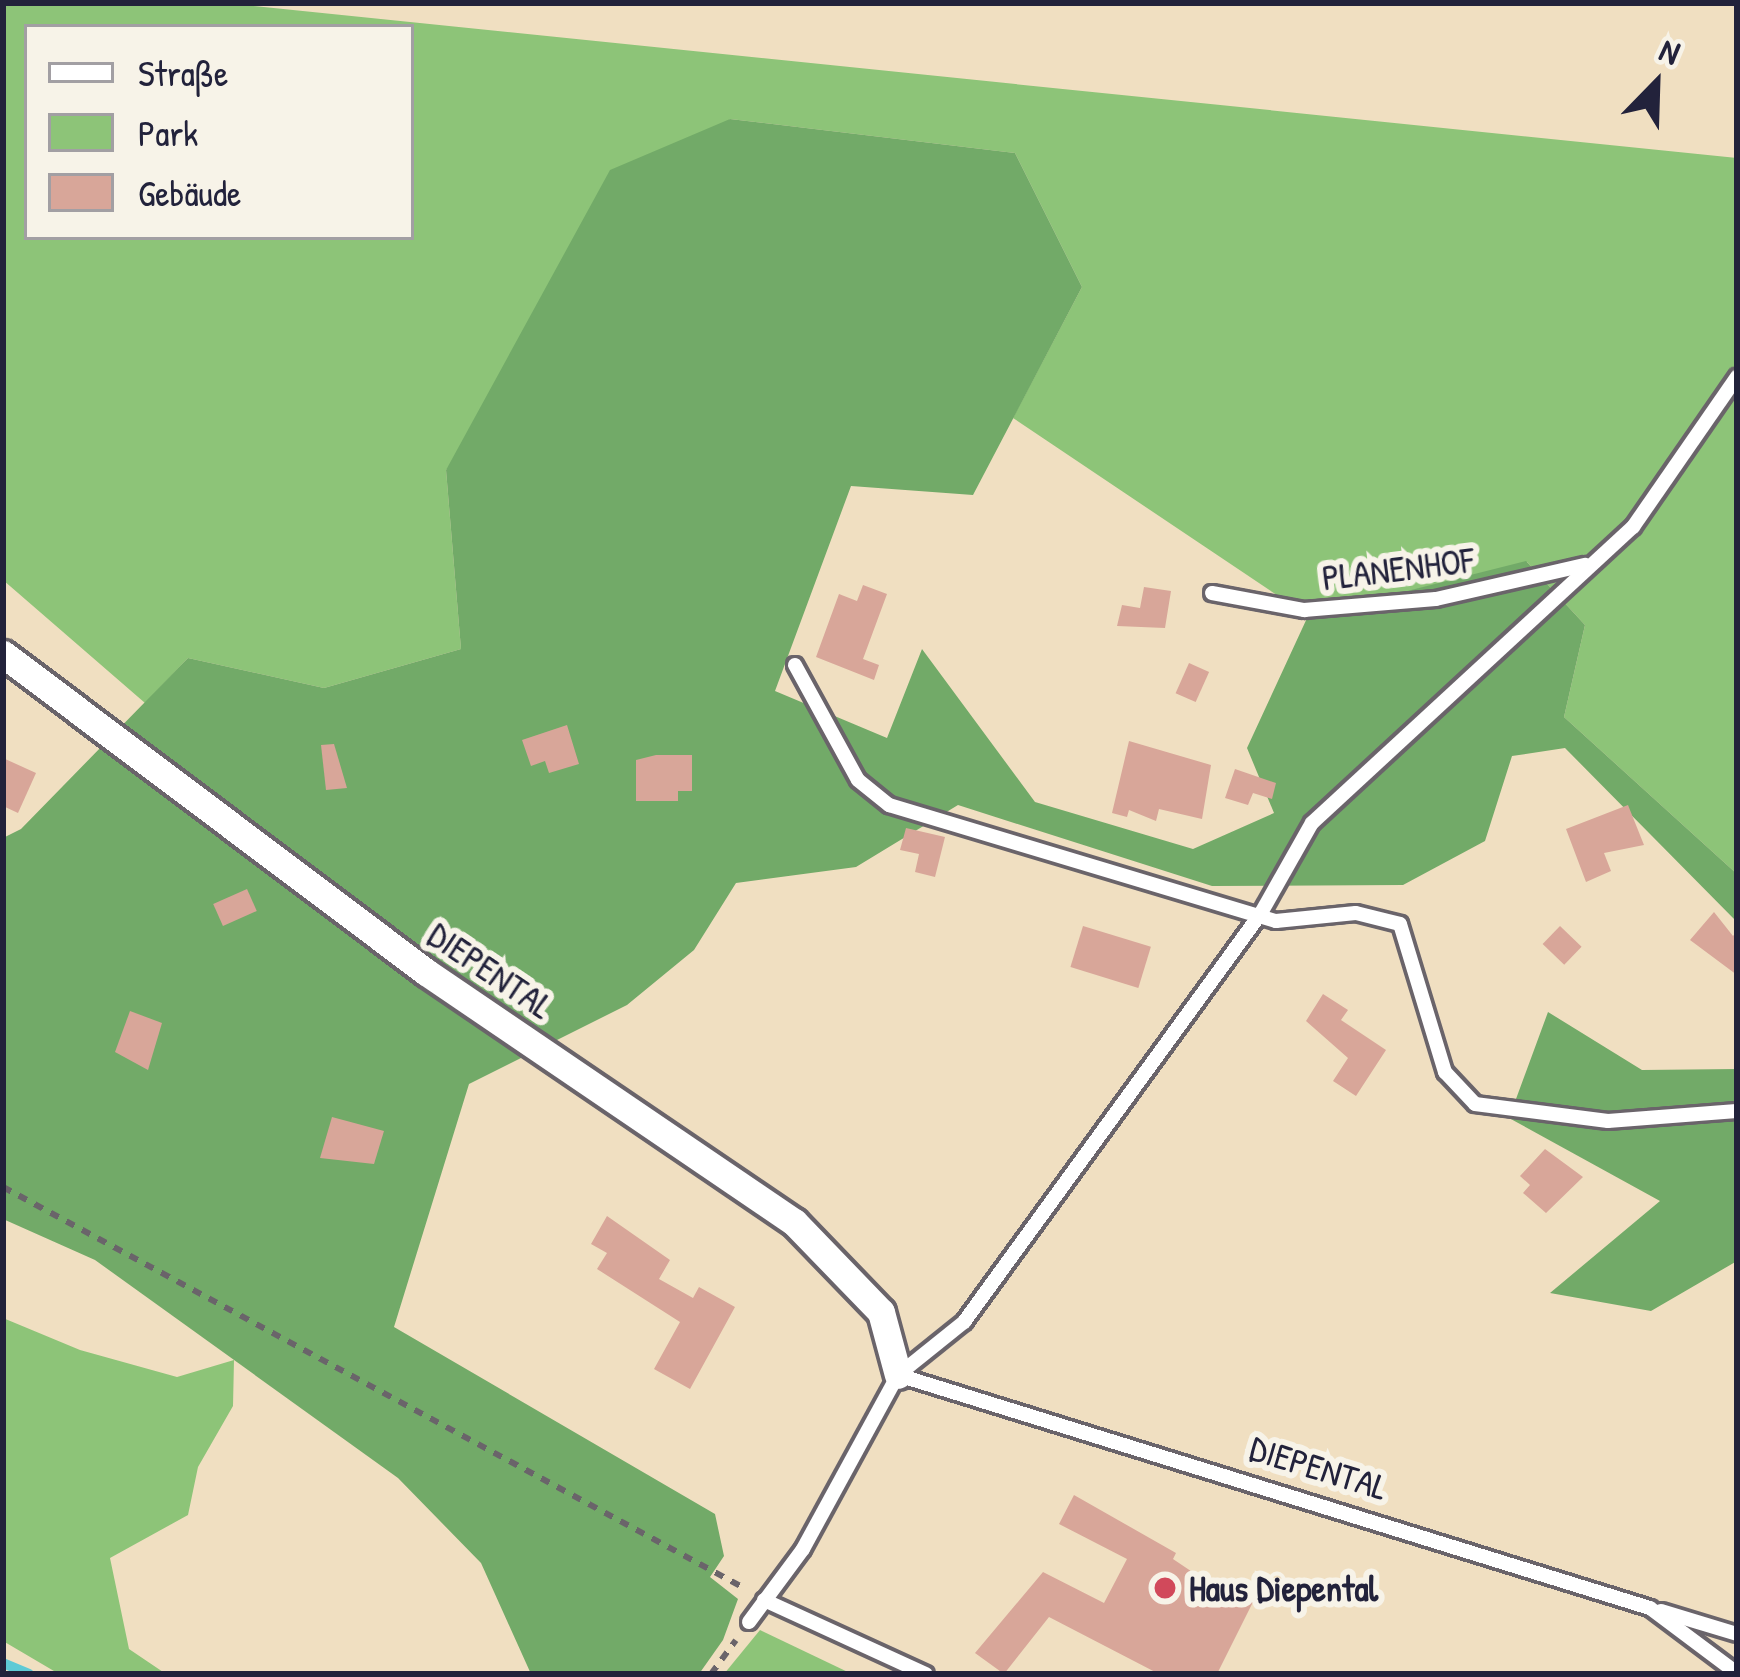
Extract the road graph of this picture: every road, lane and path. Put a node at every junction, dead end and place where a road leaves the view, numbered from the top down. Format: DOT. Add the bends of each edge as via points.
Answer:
graph roads {
  1 [pos="1737,377"];
  2 [pos="1590,563"];
  3 [pos="1212,593"];
  4 [pos="3,653"];
  5 [pos="795,664"];
  6 [pos="1262,913"];
  7 [pos="1737,1111"];
  8 [pos="3,1187"];
  9 [pos="898,1375"];
  10 [pos="764,1600"];
  11 [pos="1650,1608"];
  12 [pos="748,1622"];
  13 [pos="1737,1634"];
  14 [pos="1737,1672"];
  15 [pos="711,1674"];
  16 [pos="926,1674"];
  1 -- 2 [label="lane" via="1633,527"];
  2 -- 3 [label="lane, PLANENHOF" via="1436,599 1304,610"];
  2 -- 6 [label="lane" via="1312,823"];
  4 -- 9 [label="street, DIEPENTAL" via="426,972 794,1222 881,1312"];
  5 -- 6 [label="lane" via="858,780 889,805"];
  6 -- 7 [label="lane" via="1276,921 1356,913 1400,924 1445,1072 1475,1104 1609,1120"];
  6 -- 9 [label="lane" via="964,1322"];
  8 -- 10 [label="path"];
  9 -- 10 [label="lane" via="803,1550"];
  9 -- 11 [label="lane, DIEPENTAL"];
  10 -- 12 [label="lane"];
  10 -- 16 [label="lane"];
  11 -- 13 [label="lane, DIEPENTAL"];
  11 -- 14 [label="lane, DIEPENTAL"];
  12 -- 15 [label="path"];
}
